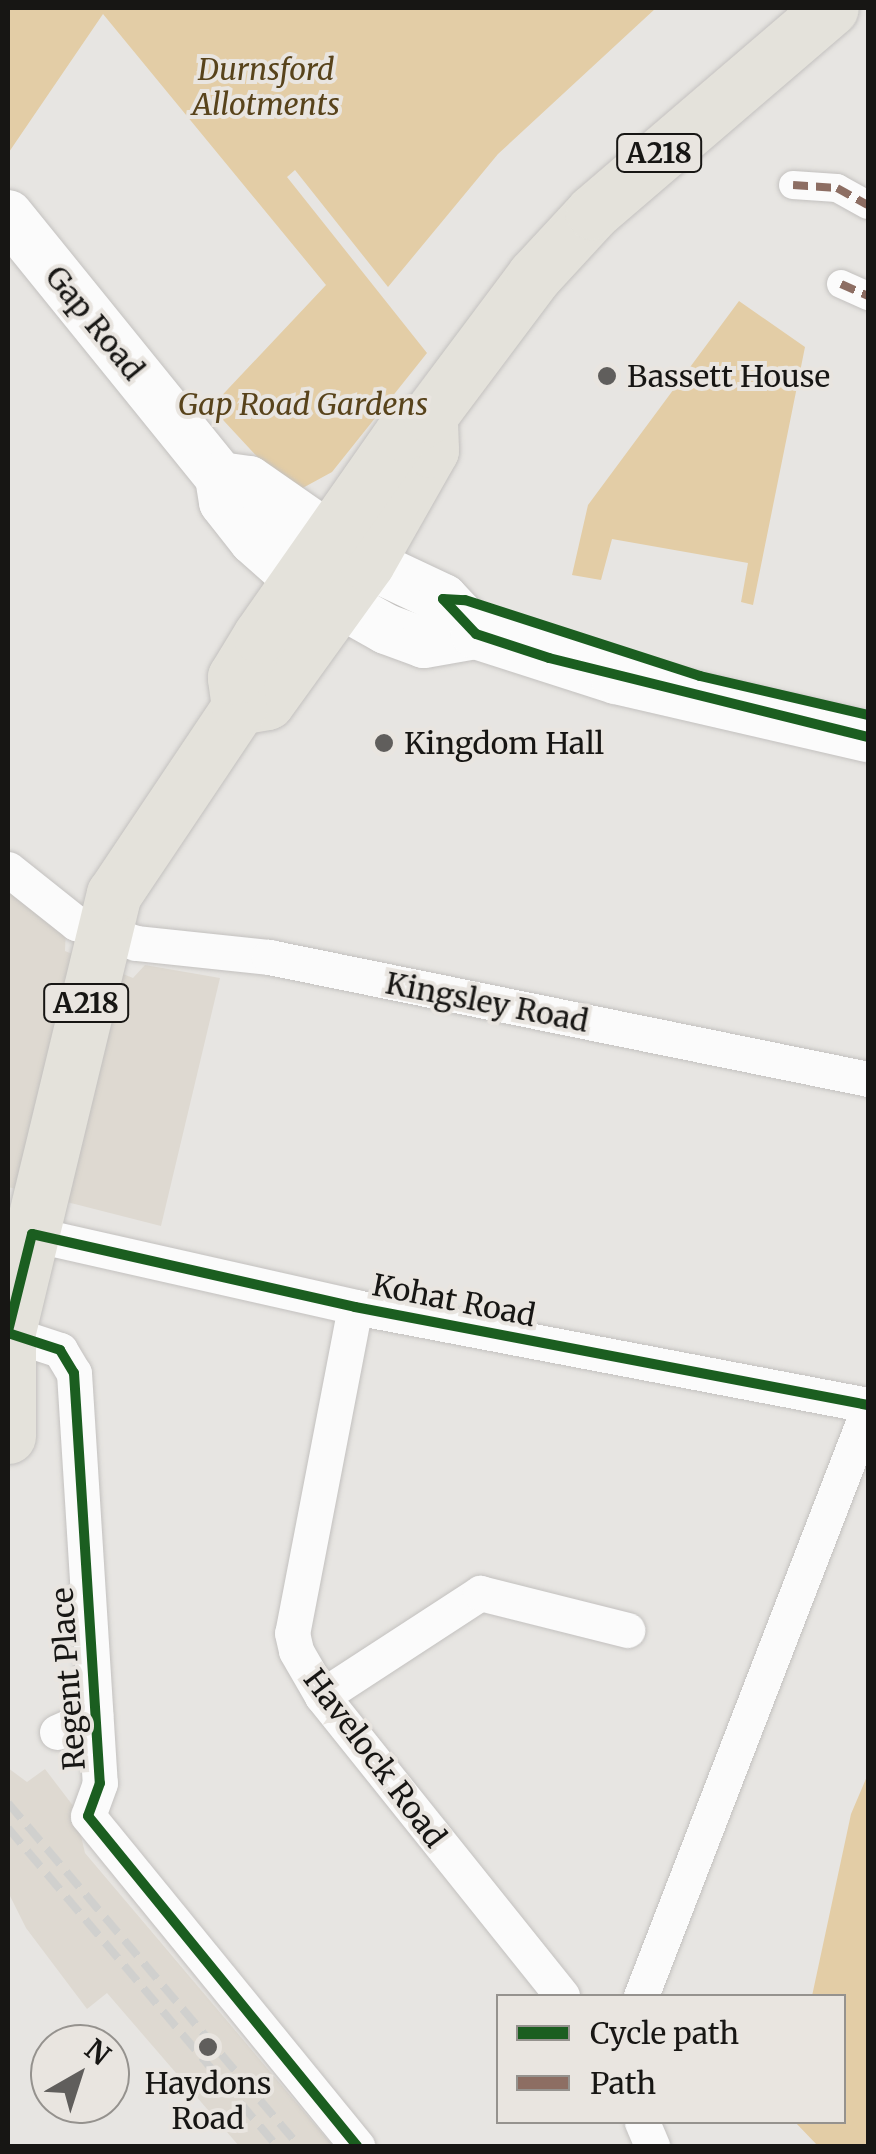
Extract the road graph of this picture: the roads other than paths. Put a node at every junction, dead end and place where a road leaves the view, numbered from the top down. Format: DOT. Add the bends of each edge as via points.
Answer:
graph roads {
  1 [pos="831,8"];
  2 [pos="793,185"];
  3 [pos="868,206"];
  4 [pos="8,215"];
  5 [pos="840,284"];
  6 [pos="868,296"];
  7 [pos="333,571"];
  8 [pos="868,737"];
  9 [pos="8,869"];
  10 [pos="104,934"];
  11 [pos="868,1079"];
  12 [pos="21,1257"];
  13 [pos="355,1307"];
  14 [pos="8,1334"];
  15 [pos="868,1408"];
  16 [pos="8,1434"];
  17 [pos="627,1630"];
  18 [pos="322,1696"];
  19 [pos="96,1715"];
  20 [pos="57,1732"];
  21 [pos="560,1994"];
  22 [pos="642,1994"];
  23 [pos="357,2146"];
  1 -- 7 [label="main road, A218" via="592,212 502,315 430,415 431,450"];
  2 -- 3 [label="street" via="837,188"];
  4 -- 7 [label="main road, Gap Road" via="220,477 249,481"];
  5 -- 6 [label="street"];
  7 -- 8 [label="main road, Gap Road" via="424,643 476,634 616,679"];
  7 -- 10 [label="main road, A218" via="267,702 238,708 124,877"];
  9 -- 10 [label="street, Kingsley Road" via="76,923"];
  10 -- 11 [label="street, Kingsley Road" via="136,944 268,958"];
  10 -- 12 [label="main road, A218"];
  12 -- 13 [label="street, Kohat Road"];
  12 -- 14 [label="main road, A218"];
  13 -- 15 [label="street, Kohat Road"];
  13 -- 18 [label="street, Havelock Road" via="292,1632"];
  14 -- 16 [label="main road, A218"];
  14 -- 19 [label="street, Regent Place" via="60,1350 74,1372"];
  15 -- 22 [label="street"];
  17 -- 18 [label="street" via="480,1593"];
  18 -- 21 [label="street, Havelock Road"];
  19 -- 20 [label="street, Regent Place"];
  19 -- 23 [label="street, Regent Place" via="100,1783 88,1816 102,1840"];
}
